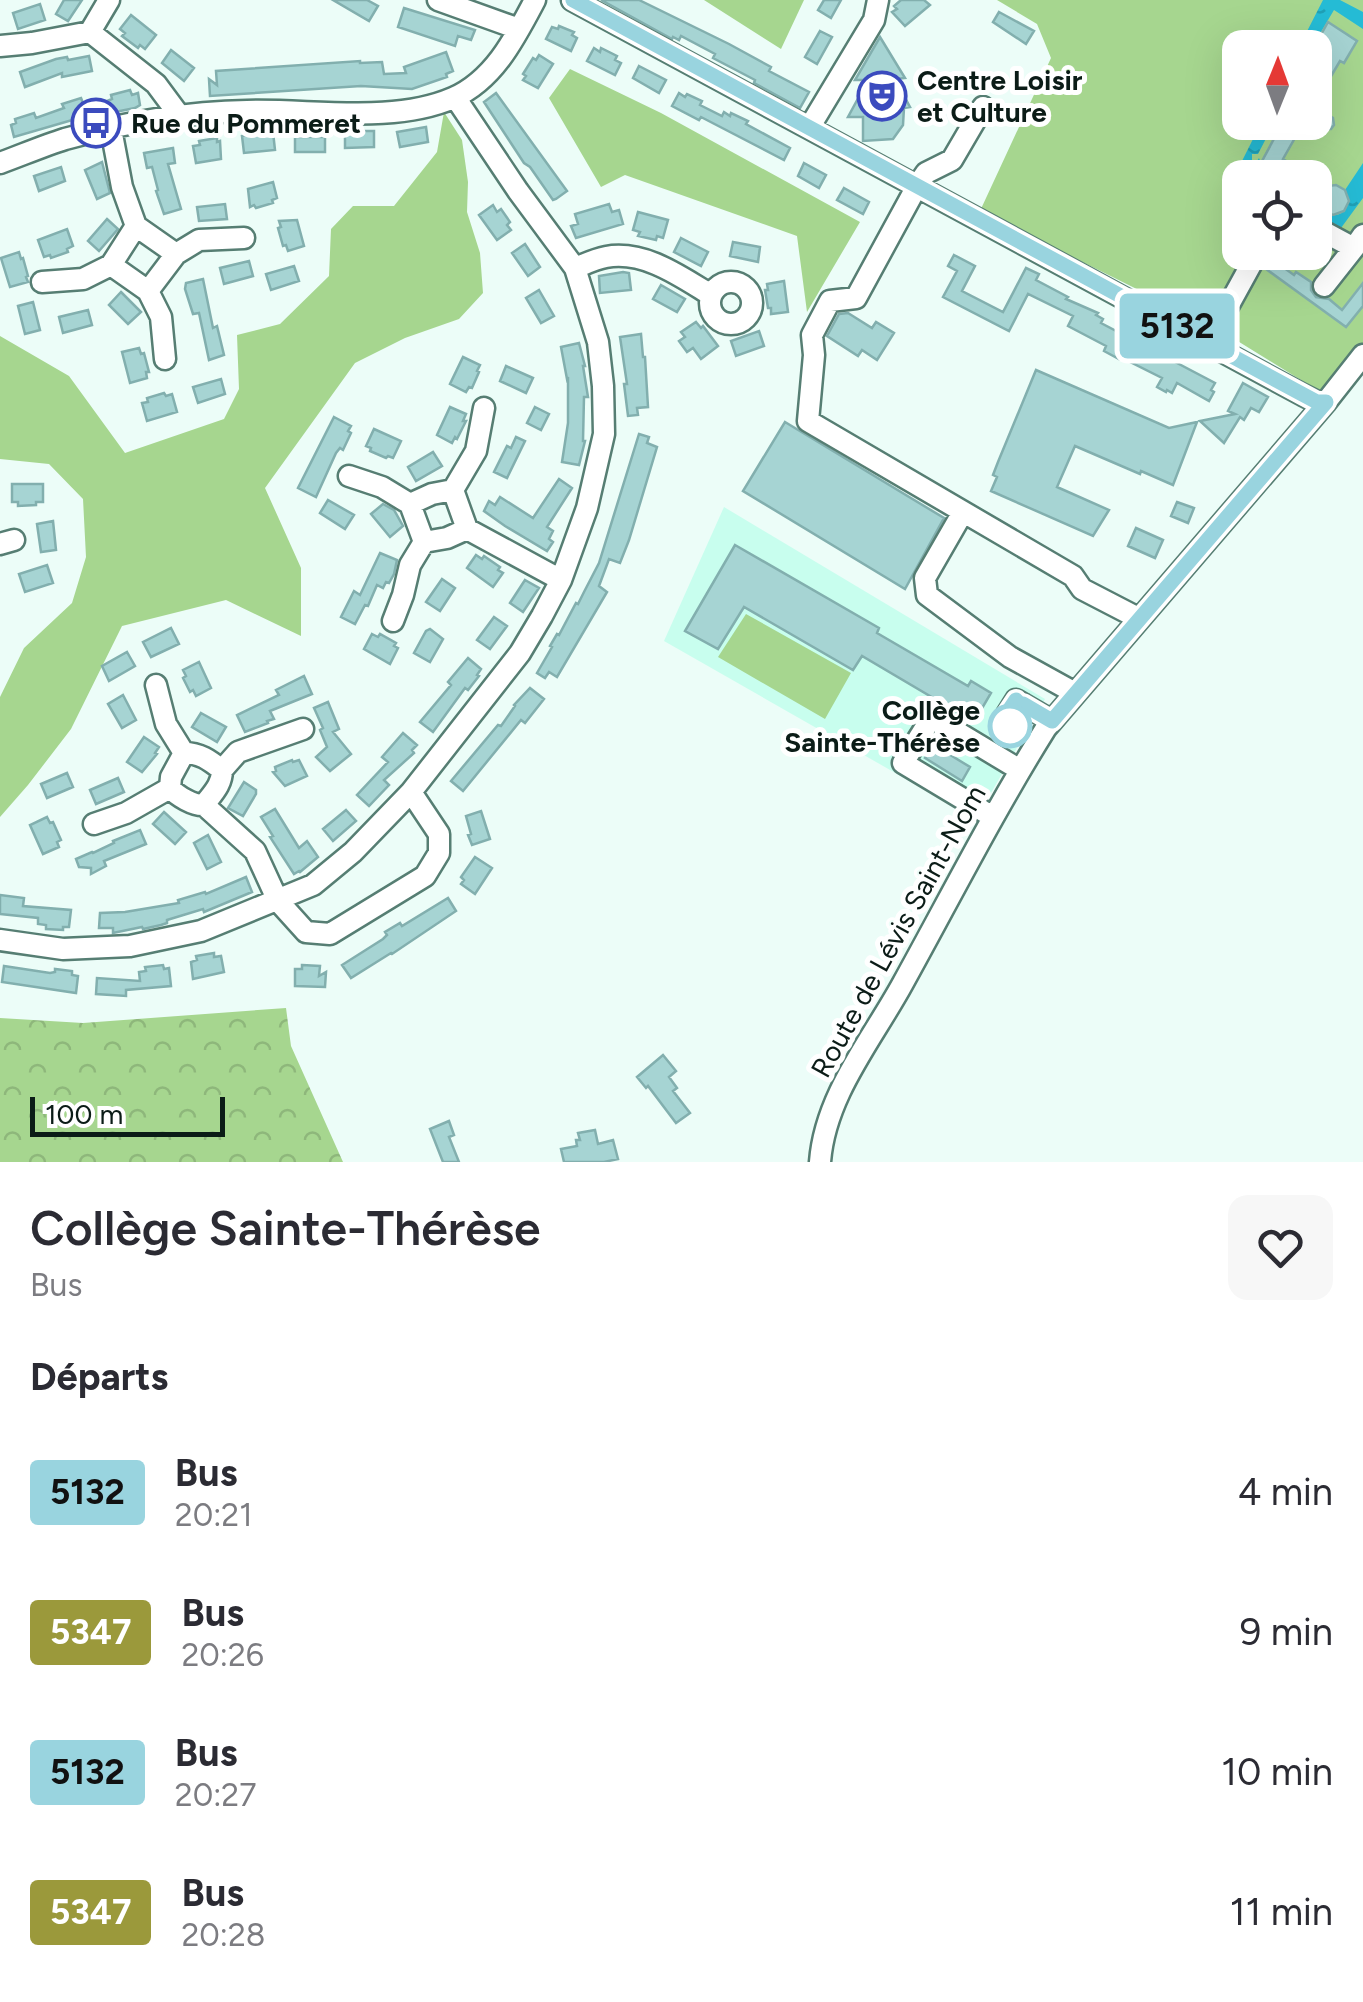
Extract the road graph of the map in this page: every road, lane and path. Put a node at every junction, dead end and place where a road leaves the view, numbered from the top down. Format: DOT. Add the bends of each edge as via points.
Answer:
graph roads {
  1 [pos="110,0"];
  2 [pos="438,0"];
  3 [pos="535,0"];
  4 [pos="572,0"];
  5 [pos="878,0"];
  6 [pos="519,30"];
  7 [pos="90,32"];
  8 [pos="0,46"];
  9 [pos="455,98"];
  10 [pos="983,107"];
  11 [pos="178,116"];
  12 [pos="810,128"];
  13 [pos="111,129"];
  14 [pos="0,163"];
  15 [pos="917,186"];
  16 [pos="136,226"];
  17 [pos="1332,233"];
  18 [pos="244,238"];
  19 [pos="1358,242"];
  20 [pos="176,254"];
  21 [pos="111,265"];
  22 [pos="575,268"];
  23 [pos="1248,270"];
  24 [pos="42,282"];
  25 [pos="1324,286"];
  26 [pos="148,291"];
  27 [pos="710,295"];
  28 [pos="1208,343"];
  29 [pos="1363,355"];
  30 [pos="164,358"];
  31 [pos="1326,402"];
  32 [pos="484,408"];
  33 [pos="349,476"];
  34 [pos="453,490"];
  35 [pos="410,504"];
  36 [pos="963,512"];
  37 [pos="467,528"];
  38 [pos="424,542"];
  39 [pos="561,580"];
  40 [pos="1138,618"];
  41 [pos="393,622"];
  42 [pos="156,685"];
  43 [pos="1074,693"];
  44 [pos="1020,702"];
  45 [pos="1052,721"];
  46 [pos="302,730"];
  47 [pos="184,753"];
  48 [pos="222,770"];
  49 [pos="1020,770"];
  50 [pos="170,788"];
  51 [pos="411,792"];
  52 [pos="204,804"];
  53 [pos="993,816"];
  54 [pos="94,824"];
  55 [pos="278,901"];
  56 [pos="0,940"];
  57 [pos="820,1162"];
  1 -- 7 [label="street"];
  2 -- 6 [label="street"];
  3 -- 6 [label="street"];
  4 -- 12 [label="street"];
  5 -- 12 [label="street" via="874,20"];
  6 -- 9 [label="street" via="492,69"];
  7 -- 8 [label="street"];
  7 -- 11 [label="street" via="156,84"];
  9 -- 11 [label="street" via="392,113 246,110"];
  9 -- 22 [label="street"];
  10 -- 15 [label="street" via="952,160 926,173"];
  11 -- 13 [label="street"];
  12 -- 15 [label="street"];
  13 -- 14 [label="street"];
  13 -- 16 [label="street"];
  15 -- 28 [label="street"];
  15 -- 36 [label="street" via="856,298 830,301 812,335 808,421"];
  16 -- 20 [label="street"];
  16 -- 21 [label="street"];
  17 -- 19 [label="street"];
  18 -- 20 [label="street" via="200,240"];
  19 -- 25 [label="street"];
  20 -- 26 [label="street"];
  21 -- 24 [label="street" via="83,279"];
  21 -- 26 [label="street"];
  22 -- 27 [label="street" via="603,257 642,259"];
  22 -- 39 [label="street" via="598,342 604,434"];
  23 -- 28 [label="street"];
  26 -- 30 [label="street" via="161,317"];
  28 -- 31 [label="street"];
  29 -- 31 [label="street, Route de Lévis Saint-Nom"];
  31 -- 40 [label="street, Route de Lévis Saint-Nom"];
  32 -- 34 [label="street" via="476,450"];
  33 -- 35 [label="street"];
  34 -- 35 [label="street"];
  34 -- 37 [label="street"];
  35 -- 38 [label="street"];
  36 -- 40 [label="street"];
  36 -- 43 [label="street" via="925,578 927,595 1010,657"];
  37 -- 38 [label="street"];
  37 -- 39 [label="street"];
  38 -- 41 [label="street"];
  39 -- 51 [label="street" via="520,654"];
  40 -- 43 [label="street, Route de Lévis Saint-Nom"];
  42 -- 47 [label="street" via="166,724"];
  43 -- 45 [label="street, Route de Lévis Saint-Nom"];
  44 -- 45 [label="street"];
  45 -- 49 [label="street, Route de Lévis Saint-Nom"];
  46 -- 48 [label="street" via="238,752"];
  47 -- 48 [label="street" via="196,752"];
  47 -- 50 [label="street"];
  48 -- 52 [label="street"];
  49 -- 53 [label="street, Route de Lévis Saint-Nom"];
  49 -- 53 [label="street" via="932,717 904,763"];
  50 -- 52 [label="street"];
  50 -- 54 [label="street"];
  51 -- 55 [label="street" via="354,852 313,885"];
  51 -- 55 [label="street" via="439,834 438,853 425,876 330,934 306,932"];
  52 -- 55 [label="street" via="255,851"];
  53 -- 57 [label="street, Route de Lévis Saint-Nom" via="834,1103"];
  55 -- 56 [label="street" via="201,931 130,946 63,949"];
}
